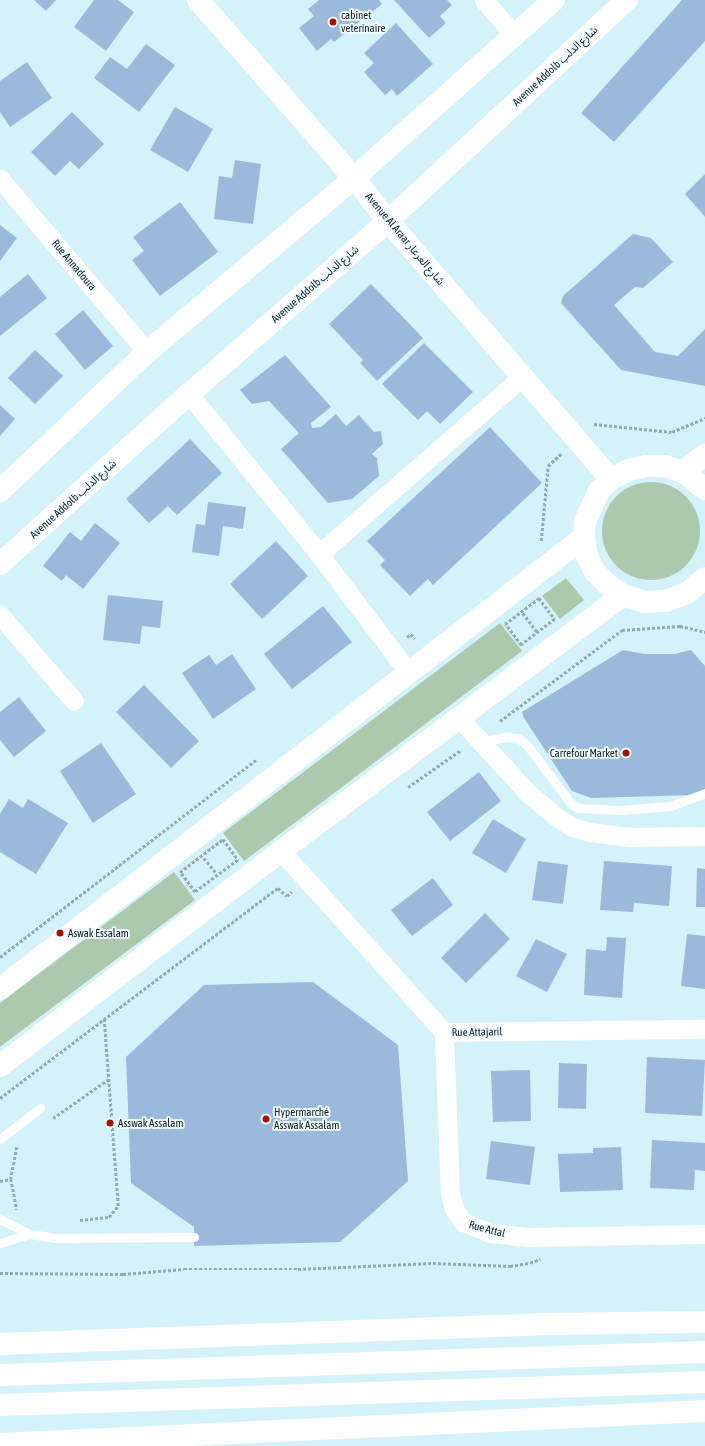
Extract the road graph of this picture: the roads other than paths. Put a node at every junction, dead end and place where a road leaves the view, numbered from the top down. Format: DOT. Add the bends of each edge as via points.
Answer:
graph roads {
  1 [pos="198,0"];
  2 [pos="484,0"];
  3 [pos="554,0"];
  4 [pos="627,0"];
  5 [pos="515,36"];
  6 [pos="354,178"];
  7 [pos="0,179"];
  8 [pos="388,221"];
  9 [pos="147,352"];
  10 [pos="522,377"];
  11 [pos="189,394"];
  12 [pos="705,455"];
  13 [pos="683,472"];
  14 [pos="611,479"];
  15 [pos="705,490"];
  16 [pos="0,491"];
  17 [pos="584,537"];
  18 [pos="319,554"];
  19 [pos="0,564"];
  20 [pos="705,579"];
  21 [pos="623,595"];
  22 [pos="0,615"];
  23 [pos="409,674"];
  24 [pos="74,701"];
  25 [pos="460,719"];
  26 [pos="479,740"];
  27 [pos="705,794"];
  28 [pos="705,836"];
  29 [pos="281,851"];
  30 [pos="0,989"];
  31 [pos="705,1029"];
  32 [pos="444,1032"];
  33 [pos="0,1066"];
  34 [pos="40,1108"];
  35 [pos="0,1139"];
  36 [pos="0,1219"];
  37 [pos="30,1234"];
  38 [pos="705,1234"];
  39 [pos="194,1237"];
  40 [pos="0,1243"];
  41 [pos="705,1322"];
  42 [pos="0,1344"];
  43 [pos="705,1352"];
  44 [pos="0,1375"];
  45 [pos="705,1382"];
  46 [pos="0,1405"];
  47 [pos="705,1411"];
  48 [pos="0,1444"];
  1 -- 6 [label="main road, Avenue Al Araar شارع العرعار"];
  2 -- 5 [label="street"];
  3 -- 5 [label="main road"];
  4 -- 8 [label="main road, Avenue Addolb شارع الدلب"];
  5 -- 6 [label="main road"];
  6 -- 8 [label="main road, Avenue Al Araar شارع العرعار"];
  6 -- 9 [label="main road"];
  7 -- 9 [label="street, Rue Annadoura"];
  8 -- 10 [label="main road, Avenue Al Araar شارع العرعار"];
  8 -- 11 [label="main road, Avenue Addolb شارع الدلب"];
  9 -- 16 [label="main road"];
  10 -- 14 [label="main road, Avenue Al Araar شارع العرعار"];
  10 -- 18 [label="street"];
  11 -- 18 [label="street"];
  11 -- 19 [label="main road, Avenue Addolb شارع الدلب"];
  12 -- 13 [label="main road"];
  13 -- 14 [label="main road" via="665,466 646,466 628,470"];
  13 -- 15 [label="main road"];
  14 -- 17 [label="main road" via="590,505"];
  17 -- 21 [label="main road" via="587,556 595,572"];
  17 -- 23 [label="main road"];
  18 -- 23 [label="street"];
  20 -- 21 [label="main road" via="687,593 666,601 644,602"];
  21 -- 25 [label="main road"];
  22 -- 24 [label="street"];
  23 -- 30 [label="main road"];
  25 -- 26 [label="street"];
  25 -- 29 [label="main road"];
  26 -- 27 [label="lane" via="518,738 527,745 572,805 579,808 621,810 670,806"];
  26 -- 28 [label="street" via="528,793 554,816 572,827 629,837"];
  29 -- 32 [label="street, Rue Attajaril"];
  29 -- 33 [label="main road"];
  31 -- 32 [label="street, Rue Attajaril"];
  32 -- 38 [label="street, Rue Attal" via="449,1175 456,1214 463,1222 490,1233 528,1237"];
  34 -- 35 [label="lane"];
  36 -- 37 [label="lane"];
  37 -- 39 [label="lane" via="54,1238"];
  37 -- 40 [label="lane"];
  41 -- 42 [label="main road" via="548,1324"];
  43 -- 44 [label="main road"];
  45 -- 46 [label="main road"];
  47 -- 48 [label="main road"];
}
